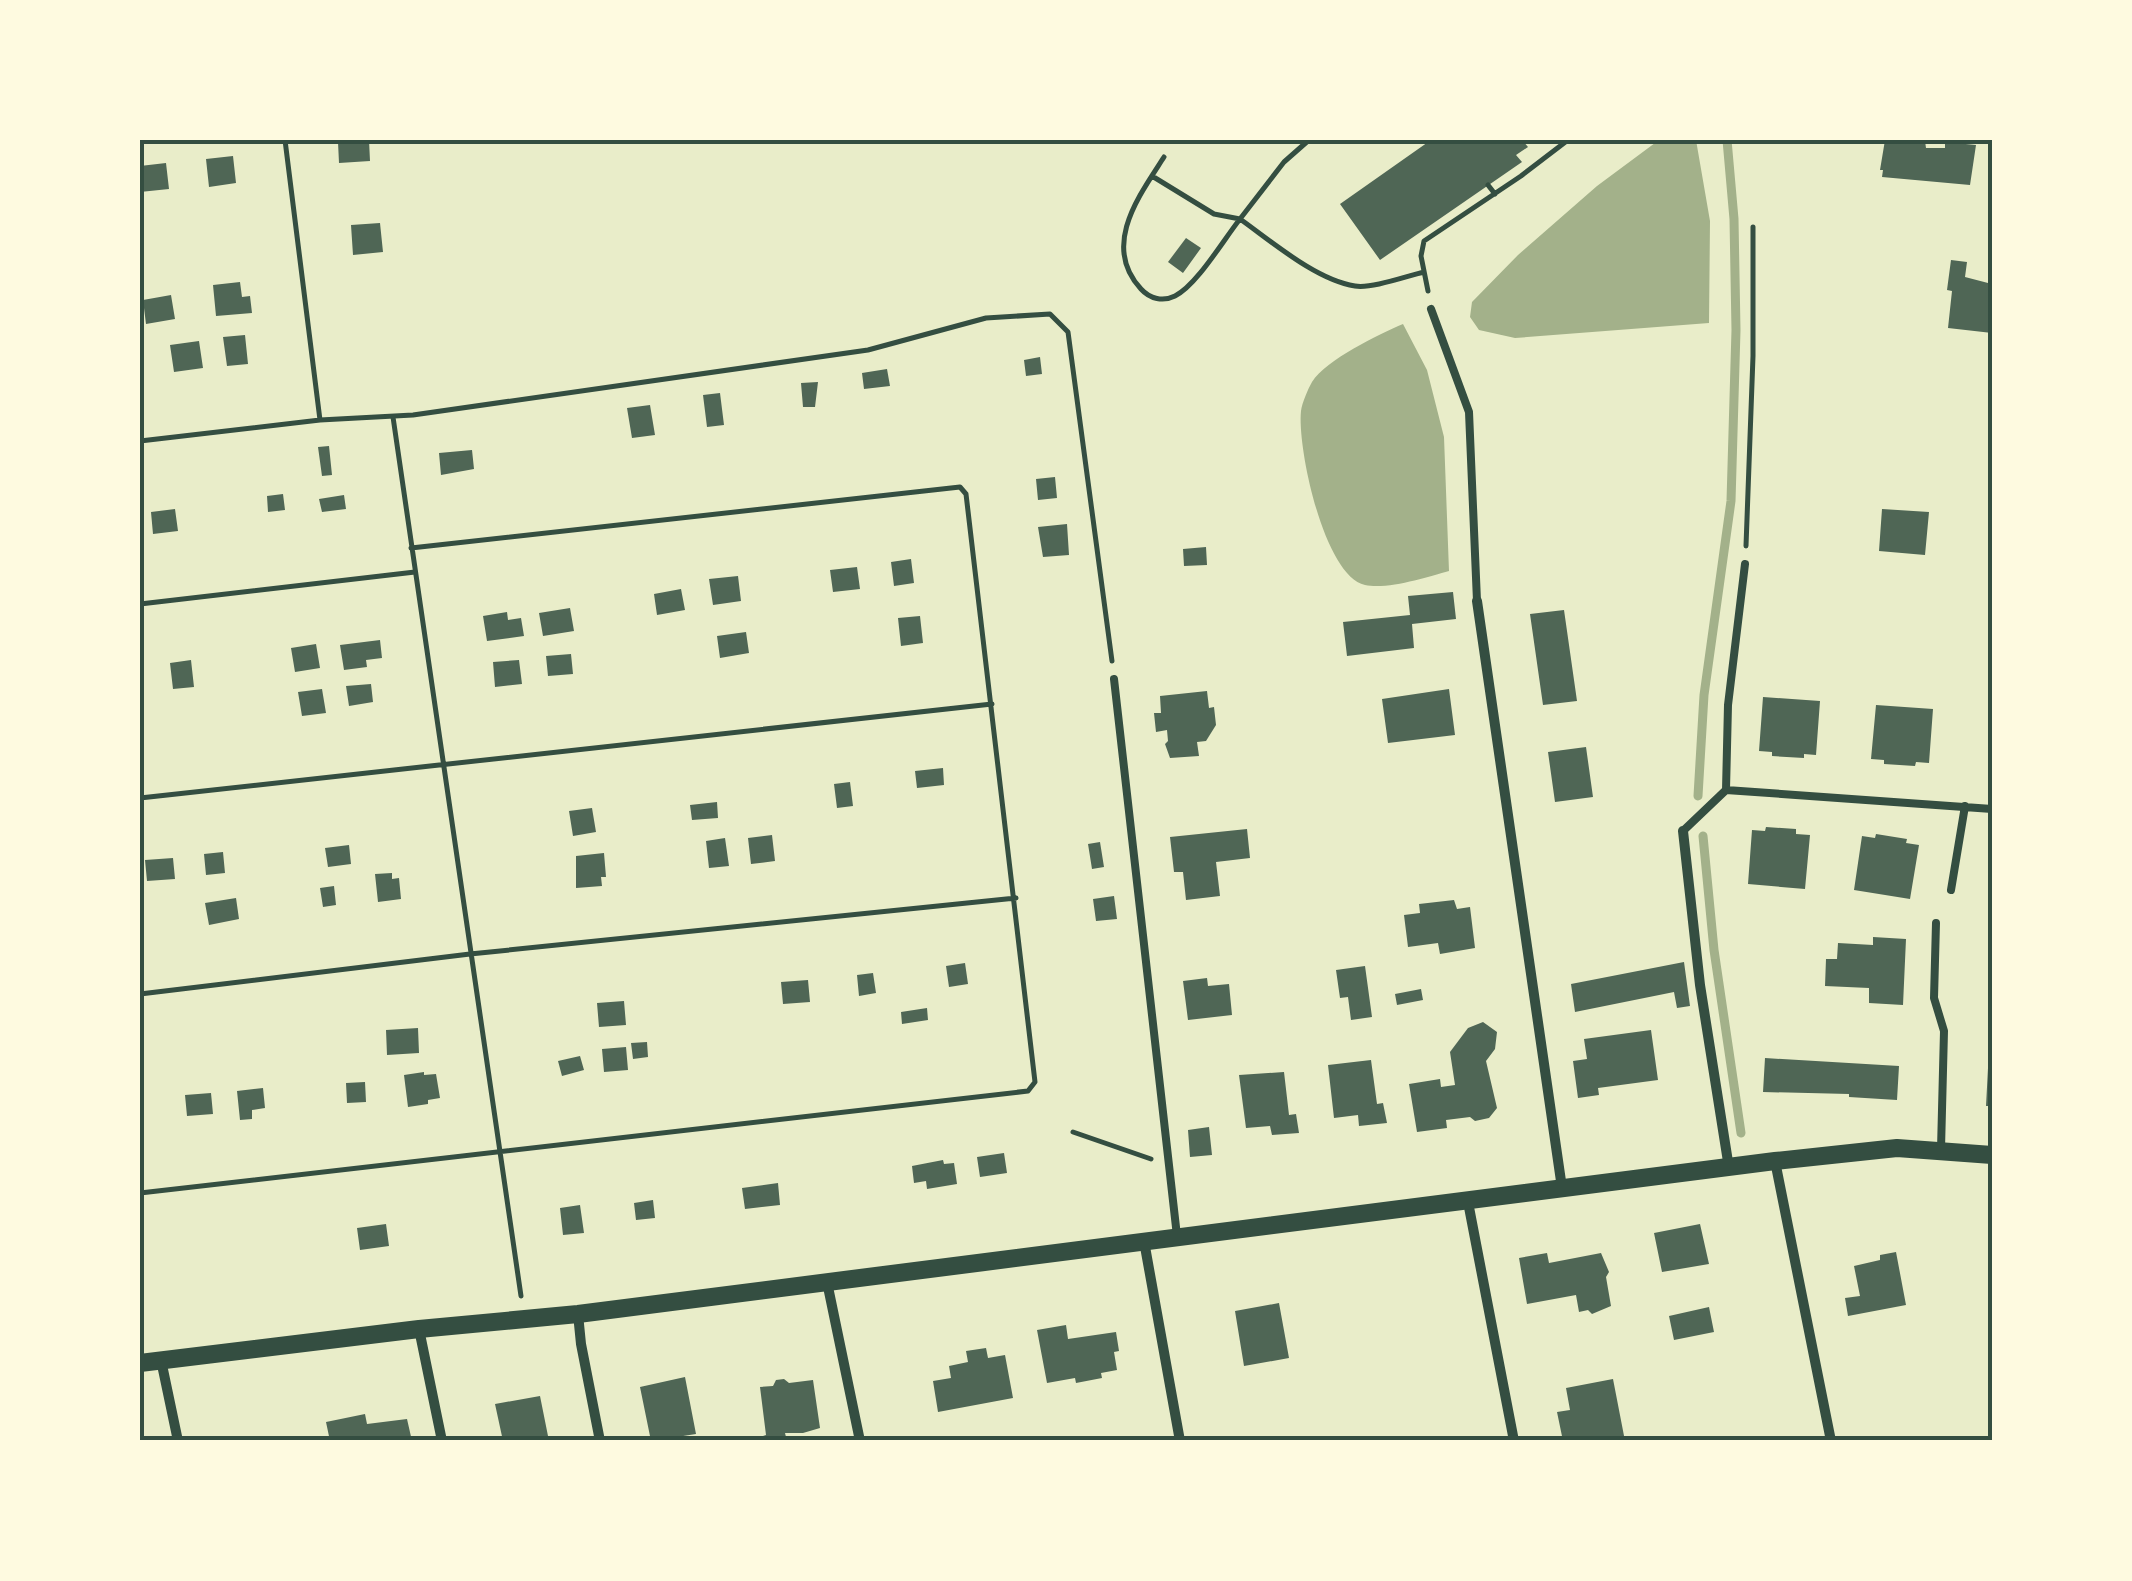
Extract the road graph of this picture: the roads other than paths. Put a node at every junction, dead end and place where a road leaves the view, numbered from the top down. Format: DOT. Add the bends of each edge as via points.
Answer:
graph roads {
  1 [pos="1431,308"];
  2 [pos="1745,564"];
  3 [pos="1477,600"];
  4 [pos="1114,679"];
  5 [pos="1726,790"];
  6 [pos="1964,806"];
  7 [pos="1992,808"];
  8 [pos="1683,831"];
  9 [pos="1951,890"];
  10 [pos="1936,923"];
  11 [pos="1940,1149"];
  12 [pos="1992,1155"];
  13 [pos="1775,1161"];
  14 [pos="1729,1168"];
  15 [pos="1562,1188"];
  16 [pos="1468,1202"];
  17 [pos="1177,1236"];
  18 [pos="1144,1240"];
  19 [pos="827,1282"];
  20 [pos="578,1314"];
  21 [pos="419,1329"];
  22 [pos="161,1360"];
  23 [pos="140,1363"];
  24 [pos="178,1441"];
  25 [pos="442,1441"];
  26 [pos="600,1441"];
  27 [pos="860,1441"];
  28 [pos="1180,1441"];
  29 [pos="1514,1441"];
  30 [pos="1831,1441"];
  1 -- 3 [label="lane" via="1470,412"];
  2 -- 5 [label="lane" via="1728,705"];
  3 -- 15 [label="street"];
  4 -- 17 [label="lane"];
  5 -- 6 [label="lane"];
  5 -- 8 [label="lane"];
  6 -- 7 [label="lane"];
  6 -- 9 [label="lane"];
  8 -- 14 [label="street"];
  10 -- 11 [label="lane" via="1934,998 1944,1031"];
  11 -- 12 [label="street"];
  11 -- 13 [label="street"];
  13 -- 14 [label="street"];
  13 -- 30 [label="street"];
  14 -- 15 [label="street"];
  15 -- 16 [label="street"];
  16 -- 17 [label="street"];
  16 -- 29 [label="street"];
  17 -- 18 [label="street"];
  18 -- 19 [label="street"];
  18 -- 28 [label="street"];
  19 -- 20 [label="street"];
  19 -- 27 [label="street"];
  20 -- 21 [label="street"];
  20 -- 26 [label="street"];
  21 -- 22 [label="street"];
  21 -- 25 [label="street"];
  22 -- 23 [label="street"];
  22 -- 24 [label="street"];
}
